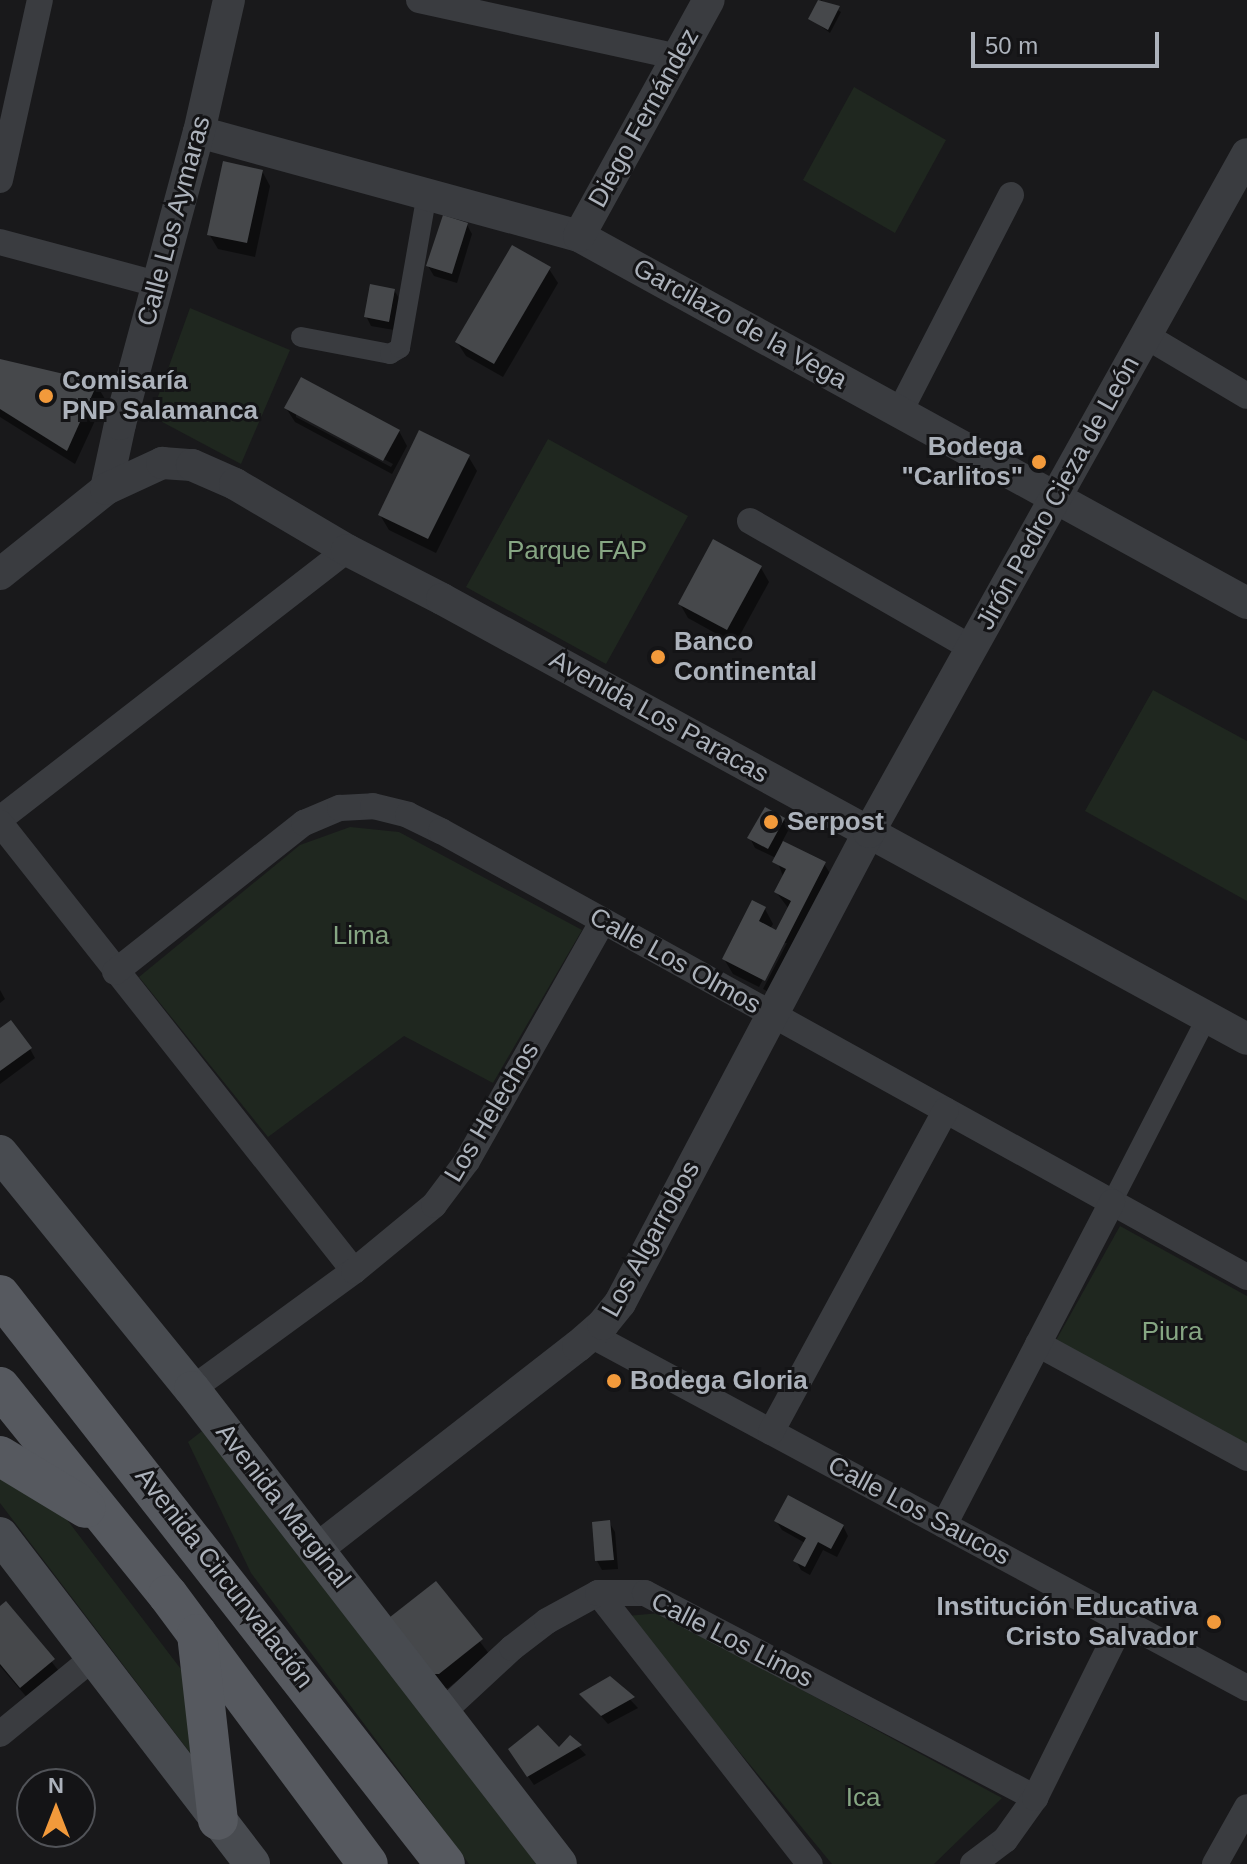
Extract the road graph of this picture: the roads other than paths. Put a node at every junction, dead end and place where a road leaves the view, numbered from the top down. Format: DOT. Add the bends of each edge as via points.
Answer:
graph roads {
  1 [pos="40,0"];
  2 [pos="229,0"];
  3 [pos="419,0"];
  4 [pos="709,0"];
  5 [pos="678,57"];
  6 [pos="199,132"];
  7 [pos="1242,172"];
  8 [pos="0,180"];
  9 [pos="427,194"];
  10 [pos="1011,195"];
  11 [pos="579,236"];
  12 [pos="0,242"];
  13 [pos="157,284"];
  14 [pos="1146,336"];
  15 [pos="301,337"];
  16 [pos="1247,396"];
  17 [pos="899,413"];
  18 [pos="106,489"];
  19 [pos="1055,498"];
  20 [pos="750,521"];
  21 [pos="347,550"];
  22 [pos="0,574"];
  23 [pos="1247,603"];
  24 [pos="972,648"];
  25 [pos="0,821"];
  26 [pos="869,832"];
  27 [pos="603,921"];
  28 [pos="115,972"];
  29 [pos="773,1014"];
  30 [pos="1207,1017"];
  31 [pos="1247,1039"];
  32 [pos="946,1110"];
  33 [pos="0,1153"];
  34 [pos="1112,1202"];
  35 [pos="354,1271"];
  36 [pos="1247,1277"];
  37 [pos="0,1295"];
  38 [pos="591,1335"];
  39 [pos="1038,1344"];
  40 [pos="0,1387"];
  41 [pos="192,1389"];
  42 [pos="771,1432"];
  43 [pos="0,1456"];
  44 [pos="1247,1458"];
  45 [pos="111,1523"];
  46 [pos="944,1525"];
  47 [pos="0,1535"];
  48 [pos="317,1549"];
  49 [pos="598,1593"];
  50 [pos="1123,1621"];
  51 [pos="197,1634"];
  52 [pos="94,1657"];
  53 [pos="1247,1688"];
  54 [pos="444,1711"];
  55 [pos="0,1734"];
  56 [pos="1035,1798"];
  57 [pos="1247,1807"];
  58 [pos="218,1820"];
  59 [pos="252,1864"];
  60 [pos="368,1864"];
  61 [pos="445,1864"];
  62 [pos="559,1864"];
  63 [pos="810,1864"];
  64 [pos="973,1864"];
  65 [pos="1215,1864"];
  1 -- 8 [label="street"];
  2 -- 6 [label="street, Calle Los Aymaras"];
  3 -- 5 [label="street"];
  4 -- 5 [label="street, Diego Fernández"];
  5 -- 11 [label="street, Diego Fernández"];
  6 -- 9 [label="street, Garcilazo de la Vega"];
  6 -- 13 [label="street, Calle Los Aymaras"];
  7 -- 14 [label="street, Jirón Pedro Cieza de León"];
  9 -- 11 [label="street, Garcilazo de la Vega"];
  9 -- 15 [label="street" via="400,348 390,354"];
  10 -- 17 [label="street"];
  11 -- 17 [label="street, Garcilazo de la Vega"];
  12 -- 13 [label="street"];
  13 -- 18 [label="street, Calle Los Aymaras"];
  14 -- 16 [label="street"];
  14 -- 19 [label="street, Jirón Pedro Cieza de León"];
  17 -- 19 [label="street, Garcilazo de la Vega"];
  18 -- 21 [label="street, Avenida Los Paracas" via="162,463 192,465 235,484"];
  18 -- 22 [label="street, Avenida Los Paracas"];
  19 -- 23 [label="street, Garcilazo de la Vega"];
  19 -- 24 [label="street, Jirón Pedro Cieza de León"];
  20 -- 24 [label="street"];
  21 -- 25 [label="street"];
  21 -- 26 [label="street, Avenida Los Paracas"];
  24 -- 26 [label="street, Jirón Pedro Cieza de León"];
  25 -- 28 [label="street"];
  26 -- 29 [label="street, Los Algarrobos"];
  26 -- 30 [label="street, Avenida Los Paracas"];
  27 -- 28 [label="street, Calle Los Olmos" via="408,815 373,806 340,808 304,823"];
  27 -- 29 [label="street, Calle Los Olmos"];
  27 -- 35 [label="street, Los Helechos" via="467,1161 434,1205"];
  28 -- 35 [label="street"];
  29 -- 32 [label="street, Calle Los Olmos"];
  29 -- 38 [label="street, Los Algarrobos" via="620,1303"];
  30 -- 31 [label="street, Avenida Los Paracas"];
  30 -- 34 [label="street"];
  32 -- 34 [label="street, Calle Los Olmos"];
  32 -- 42 [label="street"];
  33 -- 41 [label="main road, Avenida Marginal"];
  34 -- 36 [label="street, Calle Los Olmos"];
  34 -- 39 [label="street"];
  35 -- 41 [label="street, Los Helechos"];
  37 -- 61 [label="main road, Avenida Circunvalación"];
  38 -- 42 [label="street, Calle Los Saucos"];
  38 -- 48 [label="street, Los Algarrobos"];
  39 -- 44 [label="street"];
  39 -- 46 [label="street"];
  40 -- 45 [label="main road"];
  41 -- 48 [label="main road, Avenida Marginal"];
  42 -- 46 [label="street, Calle Los Saucos"];
  43 -- 45 [label="main road"];
  45 -- 51 [label="main road"];
  46 -- 50 [label="street, Calle Los Saucos"];
  47 -- 52 [label="main road"];
  48 -- 54 [label="main road, Avenida Marginal"];
  49 -- 54 [label="street, Calle Los Linos" via="547,1621"];
  49 -- 56 [label="street, Calle Los Linos" via="645,1593"];
  49 -- 63 [label="street"];
  50 -- 53 [label="street, Calle Los Saucos"];
  50 -- 56 [label="street"];
  51 -- 58 [label="main road"];
  51 -- 60 [label="main road"];
  52 -- 55 [label="street"];
  52 -- 58 [label="main road"];
  54 -- 62 [label="main road, Avenida Marginal"];
  56 -- 64 [label="street" via="1005,1840"];
  57 -- 65 [label="street"];
  58 -- 59 [label="main road"];
}
